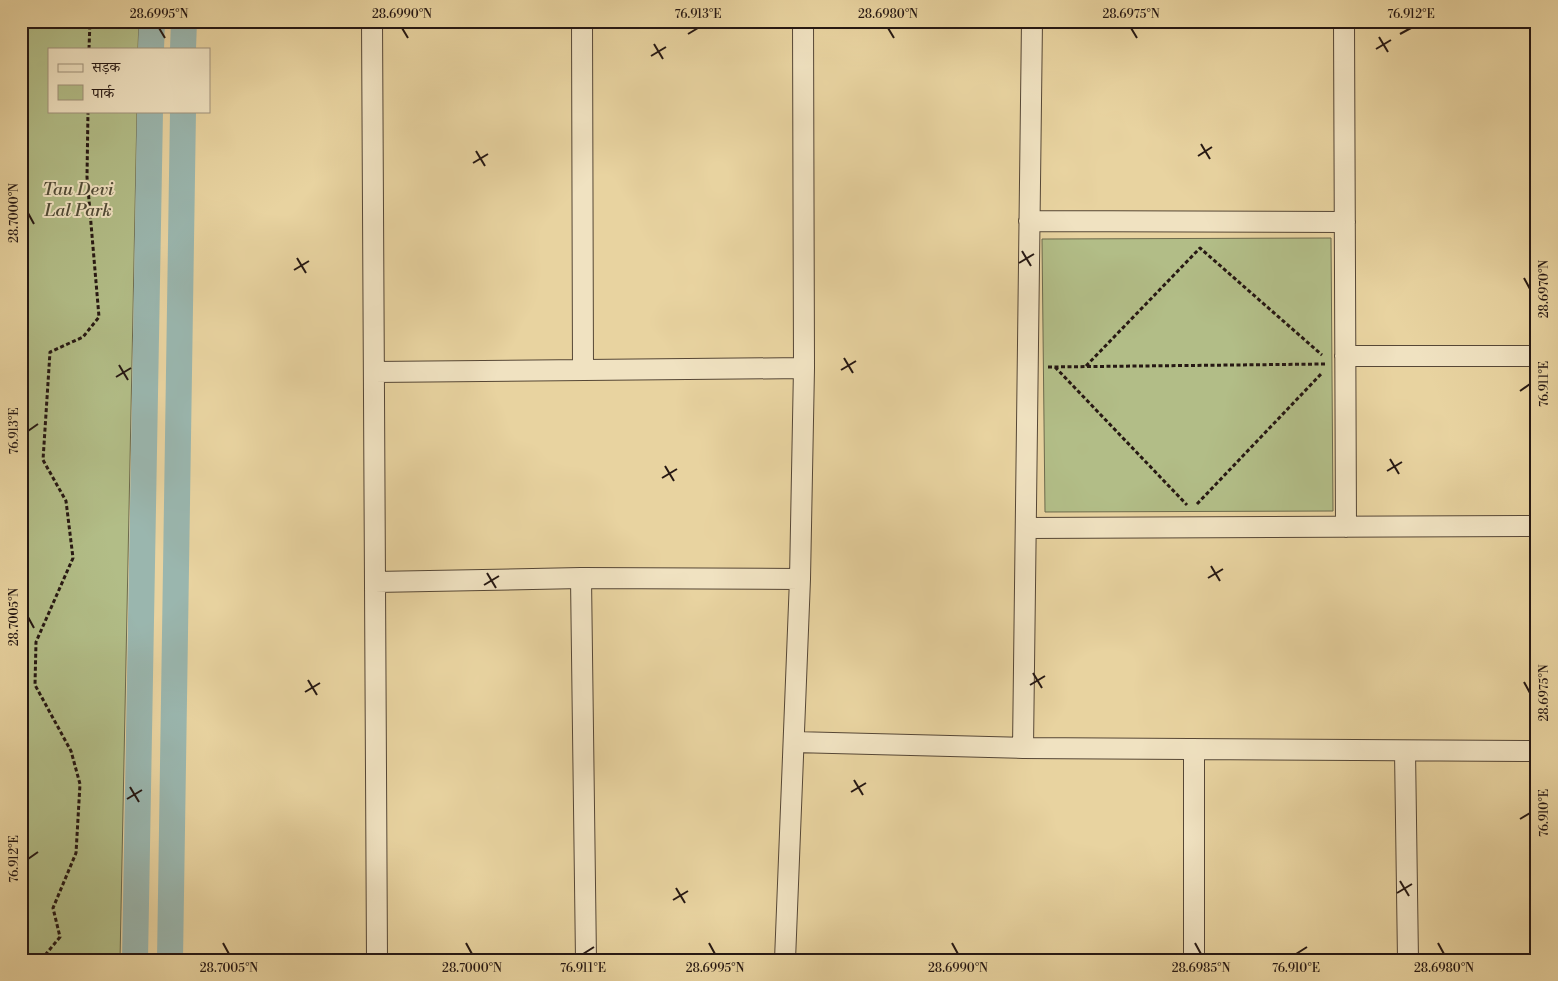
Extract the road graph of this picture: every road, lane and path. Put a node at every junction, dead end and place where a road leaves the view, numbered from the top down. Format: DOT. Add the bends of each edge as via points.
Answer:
graph roads {
  1 [pos="90,21"];
  2 [pos="372,21"];
  3 [pos="582,21"];
  4 [pos="803,21"];
  5 [pos="1032,21"];
  6 [pos="1344,21"];
  7 [pos="89,48"];
  8 [pos="88,112"];
  9 [pos="1029,221"];
  10 [pos="1345,222"];
  11 [pos="1537,356"];
  12 [pos="1338,360"];
  13 [pos="1054,366"];
  14 [pos="1086,366"];
  15 [pos="1028,367"];
  16 [pos="804,368"];
  17 [pos="583,370"];
  18 [pos="374,372"];
  19 [pos="1537,526"];
  20 [pos="1346,527"];
  21 [pos="1026,528"];
  22 [pos="581,578"];
  23 [pos="800,579"];
  24 [pos="375,582"];
  25 [pos="794,742"];
  26 [pos="1024,748"];
  27 [pos="1194,749"];
  28 [pos="1405,751"];
  29 [pos="1537,751"];
  30 [pos="41,960"];
  31 [pos="377,960"];
  32 [pos="586,960"];
  33 [pos="785,960"];
  34 [pos="1194,960"];
  35 [pos="1408,960"];
  1 -- 7 [label="path"];
  2 -- 18 [label="street"];
  3 -- 17 [label="street"];
  4 -- 16 [label="street"];
  5 -- 9 [label="street"];
  6 -- 10 [label="street"];
  8 -- 30 [label="path" via="86,177 100,317 83,337 50,352 44,460 66,501 74,558 36,642 35,685 70,751 80,784 76,853 53,908 60,938"];
  9 -- 10 [label="street"];
  9 -- 15 [label="street"];
  10 -- 12 [label="street"];
  11 -- 12 [label="street"];
  12 -- 13 [label="path" via="1191,510"];
  12 -- 14 [label="path"];
  12 -- 14 [label="path" via="1200,248"];
  12 -- 20 [label="street"];
  13 -- 14 [label="path"];
  13 -- 15 [label="path"];
  15 -- 21 [label="street"];
  16 -- 17 [label="street"];
  16 -- 23 [label="street"];
  17 -- 18 [label="street"];
  18 -- 24 [label="street"];
  19 -- 20 [label="street"];
  20 -- 21 [label="street"];
  21 -- 26 [label="street"];
  22 -- 23 [label="street"];
  22 -- 24 [label="street"];
  22 -- 32 [label="street"];
  23 -- 25 [label="street"];
  24 -- 31 [label="street"];
  25 -- 26 [label="street"];
  25 -- 33 [label="street"];
  26 -- 27 [label="street"];
  27 -- 28 [label="street"];
  27 -- 34 [label="street"];
  28 -- 29 [label="street"];
  28 -- 35 [label="street"];
}
